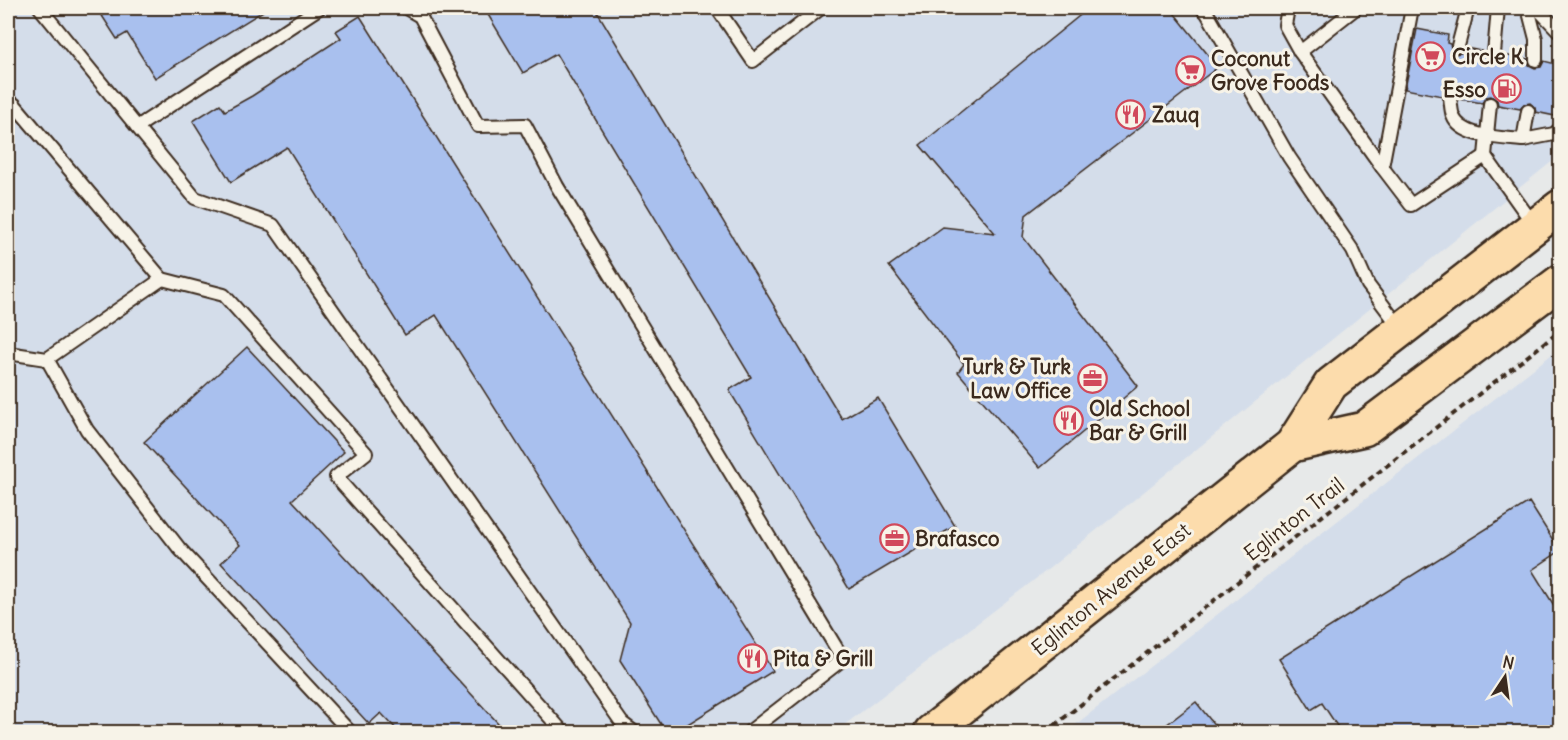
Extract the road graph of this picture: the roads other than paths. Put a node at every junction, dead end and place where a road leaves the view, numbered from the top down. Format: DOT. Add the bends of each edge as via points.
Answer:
graph roads {
  1 [pos="40,8"];
  2 [pos="319,8"];
  3 [pos="406,8"];
  4 [pos="717,8"];
  5 [pos="821,8"];
  6 [pos="1202,8"];
  7 [pos="1288,8"];
  8 [pos="1356,8"];
  9 [pos="1412,8"];
  10 [pos="1468,8"];
  11 [pos="1498,8"];
  12 [pos="1528,8"];
  13 [pos="1537,8"];
  14 [pos="1560,32"];
  15 [pos="1458,46"];
  16 [pos="1300,52"];
  17 [pos="1494,54"];
  18 [pos="1536,60"];
  19 [pos="1450,97"];
  20 [pos="1490,104"];
  21 [pos="8,109"];
  22 [pos="1528,111"];
  23 [pos="137,128"];
  24 [pos="1560,129"];
  25 [pos="1487,136"];
  26 [pos="1523,140"];
  27 [pos="1485,156"];
  28 [pos="1382,167"];
  29 [pos="1548,217"];
  30 [pos="162,279"];
  31 [pos="1560,282"];
  32 [pos="1402,330"];
  33 [pos="8,353"];
  34 [pos="47,359"];
  35 [pos="1292,445"];
  36 [pos="350,732"];
  37 [pos="563,732"];
  38 [pos="634,732"];
  39 [pos="749,732"];
  40 [pos="931,732"];
  1 -- 23 [label="lane"];
  2 -- 23 [label="lane"];
  3 -- 39 [label="lane" via="420,16 478,126 525,125 557,186 843,659"];
  4 -- 5 [label="lane" via="753,61"];
  6 -- 32 [label="lane" via="1289,157 1353,251 1368,285"];
  7 -- 16 [label="lane" via="1285,25"];
  8 -- 16 [label="lane"];
  9 -- 28 [label="lane"];
  10 -- 15 [label="lane"];
  11 -- 17 [label="lane"];
  12 -- 18 [label="lane" via="1536,39"];
  13 -- 14 [label="lane"];
  16 -- 28 [label="lane"];
  19 -- 25 [label="lane" via="1453,118 1463,128"];
  20 -- 25 [label="lane"];
  21 -- 30 [label="lane" via="14,104"];
  22 -- 26 [label="lane"];
  23 -- 38 [label="lane" via="195,198 273,225 622,723"];
  24 -- 26 [label="lane" via="1554,134"];
  25 -- 26 [label="lane"];
  25 -- 27 [label="lane"];
  27 -- 28 [label="lane" via="1411,205"];
  27 -- 29 [label="lane"];
  29 -- 32 [label="main road, Eglinton Avenue East"];
  30 -- 34 [label="lane"];
  30 -- 37 [label="lane" via="224,295 366,453 336,477"];
  31 -- 35 [label="main road, Eglinton Avenue East" via="1364,429"];
  32 -- 35 [label="main road, Eglinton Avenue East" via="1331,384"];
  33 -- 34 [label="lane"];
  34 -- 36 [label="lane" via="87,430 178,548"];
  35 -- 40 [label="main road, Eglinton Avenue East"];
}
